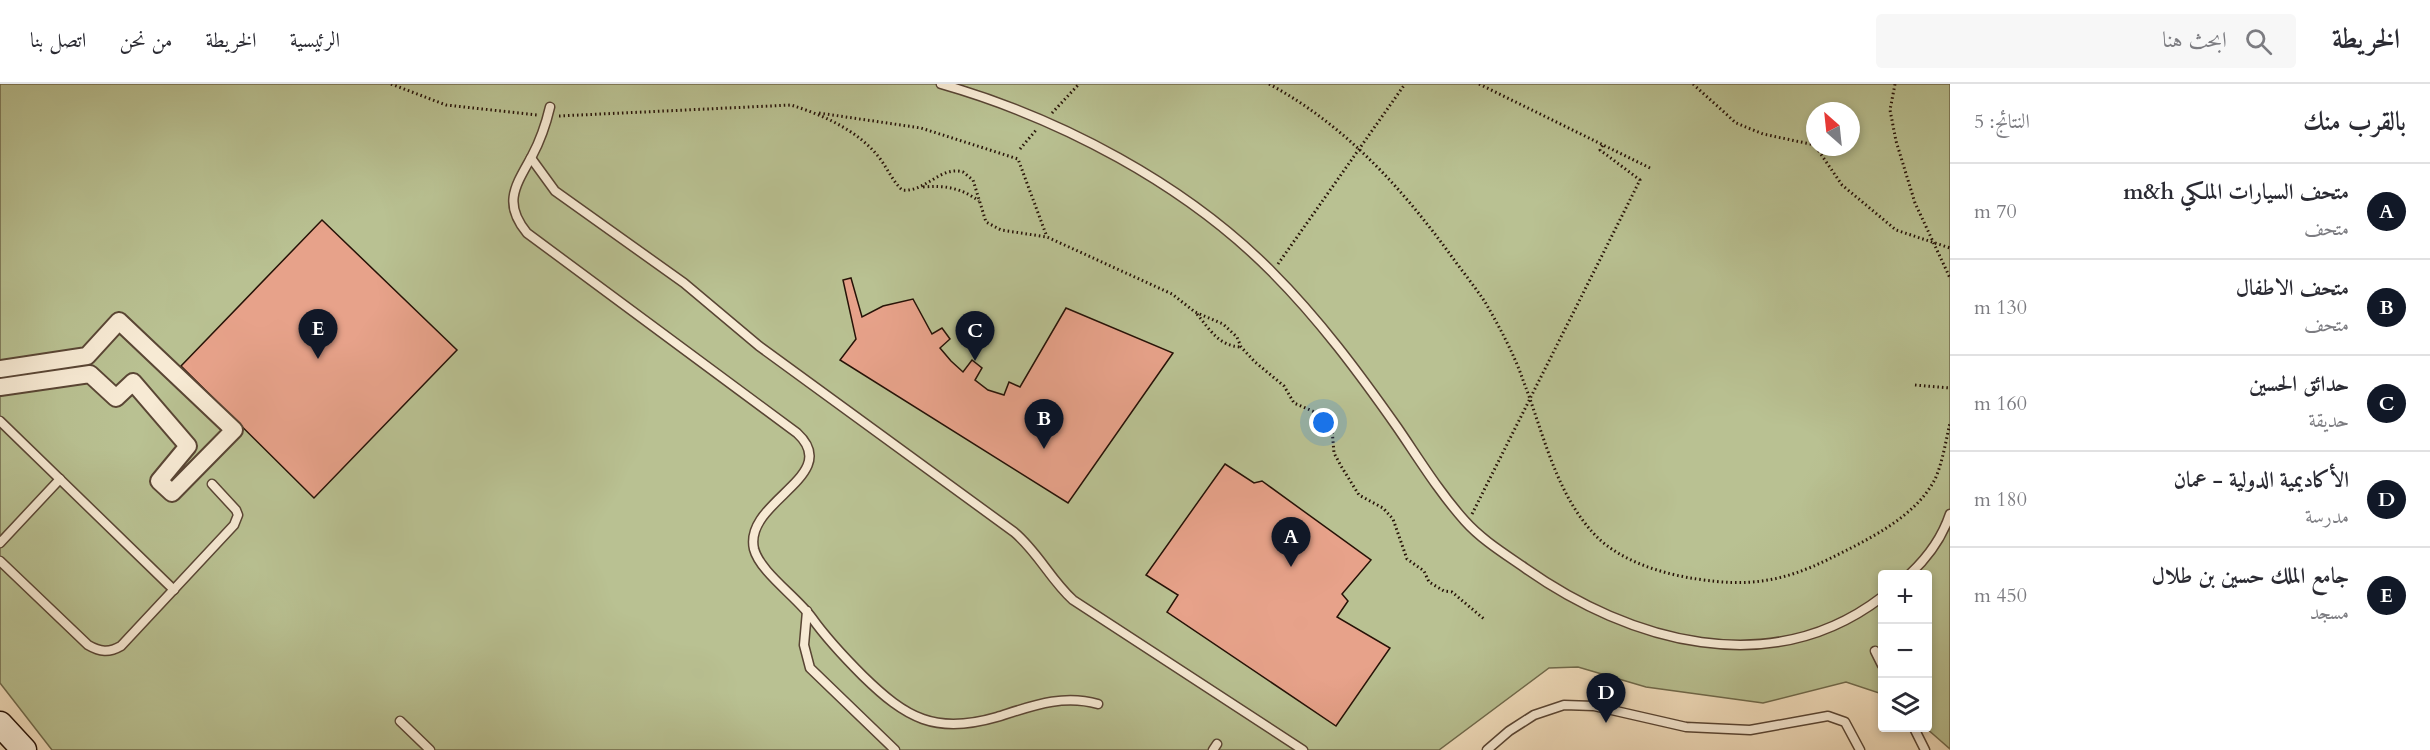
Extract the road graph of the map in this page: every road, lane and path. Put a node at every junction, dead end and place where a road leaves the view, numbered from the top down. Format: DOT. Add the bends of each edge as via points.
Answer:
graph roads {
  1 [pos="392,84"];
  2 [pos="941,84"];
  3 [pos="1079,84"];
  4 [pos="1269,84"];
  5 [pos="1405,84"];
  6 [pos="1479,84"];
  7 [pos="1693,84"];
  8 [pos="1894,84"];
  9 [pos="549,111"];
  10 [pos="814,112"];
  11 [pos="1046,120"];
  12 [pos="1806,144"];
  13 [pos="1603,145"];
  14 [pos="1020,149"];
  15 [pos="1360,150"];
  16 [pos="1823,156"];
  17 [pos="531,158"];
  18 [pos="1650,168"];
  19 [pos="919,187"];
  20 [pos="980,202"];
  21 [pos="1047,237"];
  22 [pos="1932,240"];
  23 [pos="1950,248"];
  24 [pos="1272,272"];
  25 [pos="1950,278"];
  26 [pos="1195,312"];
  27 [pos="1241,347"];
  28 [pos="0,369"];
  29 [pos="1915,385"];
  30 [pos="0,387"];
  31 [pos="1950,388"];
  32 [pos="1531,401"];
  33 [pos="0,421"];
  34 [pos="1950,423"];
  35 [pos="60,479"];
  36 [pos="212,484"];
  37 [pos="1950,514"];
  38 [pos="1467,524"];
  39 [pos="0,543"];
  40 [pos="0,561"];
  41 [pos="1914,570"];
  42 [pos="174,590"];
  43 [pos="1878,600"];
  44 [pos="807,611"];
  45 [pos="1484,619"];
  46 [pos="1875,651"];
  47 [pos="1878,657"];
  48 [pos="1098,704"];
  49 [pos="400,721"];
  50 [pos="0,724"];
  51 [pos="1916,732"];
  52 [pos="24,750"];
  53 [pos="430,750"];
  54 [pos="895,750"];
  55 [pos="1303,750"];
  56 [pos="1487,750"];
  57 [pos="1860,750"];
  58 [pos="1925,750"];
  1 -- 9 [label="path" via="446,105"];
  2 -- 11 [label="lane"];
  3 -- 11 [label="path"];
  4 -- 15 [label="path" via="1294,97"];
  5 -- 15 [label="path"];
  6 -- 13 [label="path"];
  7 -- 12 [label="path" via="1736,123"];
  8 -- 22 [label="path" via="1890,110 1896,141"];
  9 -- 10 [label="path" via="791,105"];
  9 -- 17 [label="lane"];
  10 -- 19 [label="path" via="855,135 880,158 902,190"];
  10 -- 21 [label="path" via="921,128 1018,159"];
  11 -- 14 [label="path"];
  11 -- 24 [label="lane" via="1147,176 1213,219"];
  13 -- 18 [label="path"];
  13 -- 32 [label="path" via="1600,150 1640,180"];
  15 -- 24 [label="path"];
  15 -- 32 [label="path" via="1402,190 1484,302"];
  16 -- 22 [label="path" via="1842,185 1896,230"];
  17 -- 44 [label="lane" via="513,193 516,215 527,233 807,443 810,458 805,471 762,517 753,535 761,563"];
  17 -- 55 [label="lane" via="555,191 684,283 766,352 1014,531 1073,600"];
  19 -- 20 [label="path" via="951,187"];
  19 -- 20 [label="path" via="958,170 973,180"];
  20 -- 21 [label="path" via="986,222 1001,230"];
  21 -- 26 [label="path" via="1172,294"];
  22 -- 23 [label="path"];
  22 -- 25 [label="path"];
  24 -- 38 [label="lane" via="1357,372"];
  26 -- 27 [label="path" via="1223,324 1237,337"];
  26 -- 27 [label="path" via="1219,340"];
  27 -- 45 [label="path" via="1284,386 1294,403 1324,416 1332,429 1334,453 1341,466 1359,495 1383,508 1393,519 1407,559 1424,571 1430,582 1452,592"];
  28 -- 30 [label="street" via="87,356 119,321 234,430 172,493 159,481 188,446 133,382 116,398 90,374"];
  29 -- 31 [label="path"];
  32 -- 34 [label="path" via="1575,511 1600,540 1640,564 1686,577 1734,584 1776,580 1812,568 1907,513 1935,478"];
  32 -- 38 [label="path"];
  33 -- 35 [label="lane"];
  35 -- 39 [label="lane"];
  35 -- 42 [label="lane"];
  36 -- 42 [label="lane" via="236,510 237,521"];
  37 -- 41 [label="lane" via="1926,559"];
  38 -- 43 [label="lane" via="1557,590 1595,610 1715,645 1785,642 1814,634"];
  40 -- 42 [label="lane" via="88,645 104,651 121,646"];
  44 -- 48 [label="lane" via="833,646 888,700 922,720 948,725 975,722 1067,699"];
  44 -- 54 [label="lane" via="804,645 810,668"];
  46 -- 47 [label="lane"];
  49 -- 53 [label="lane"];
  50 -- 52 [label="main road"];
  51 -- 58 [label="lane"];
  56 -- 57 [label="lane" via="1534,715 1564,705 1594,706 1686,727 1750,730 1828,716 1845,722"];
}
